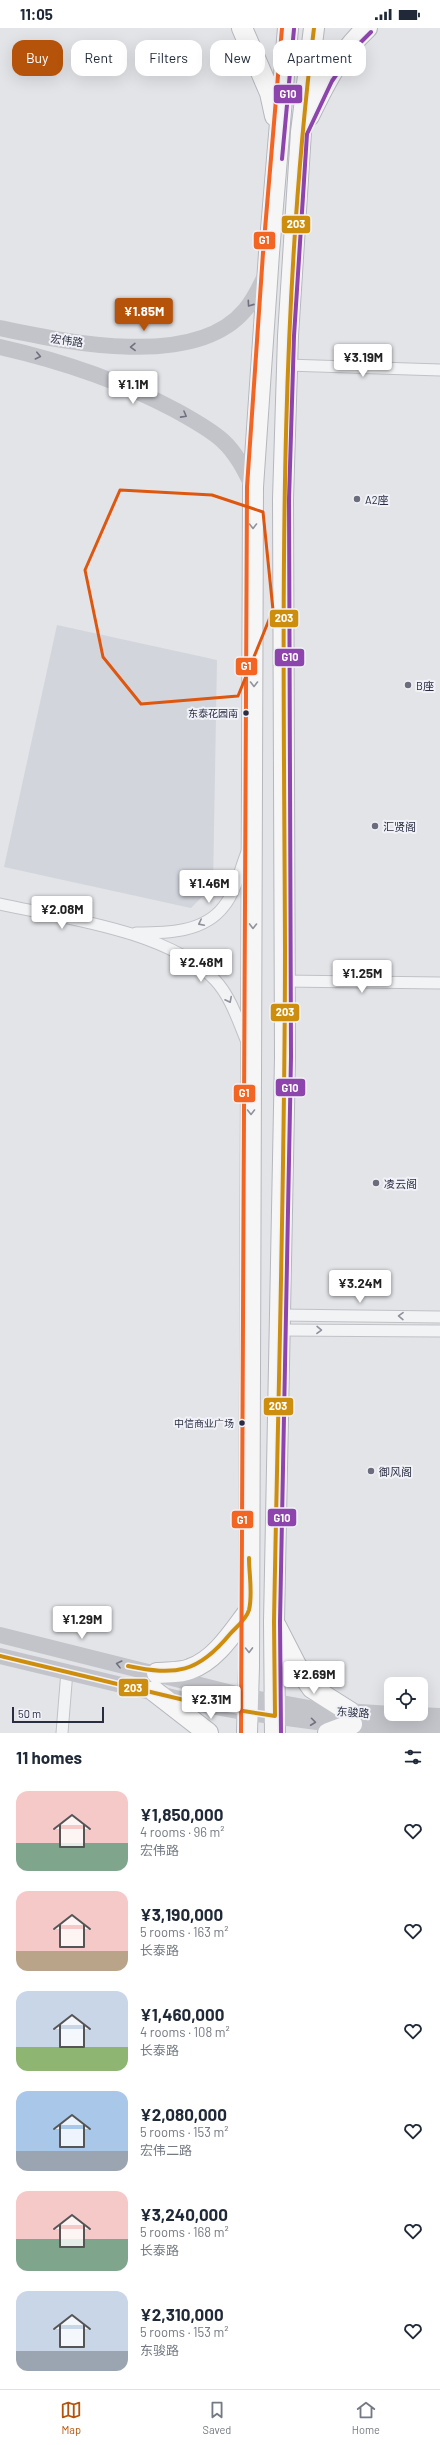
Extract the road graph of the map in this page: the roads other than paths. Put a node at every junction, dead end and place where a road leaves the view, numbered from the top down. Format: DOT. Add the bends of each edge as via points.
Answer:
graph roads {
  1 [pos="242,28"];
  2 [pos="288,28"];
  3 [pos="314,28"];
  4 [pos="367,28"];
  5 [pos="278,132"];
  6 [pos="302,132"];
  7 [pos="268,269"];
  8 [pos="0,328"];
  9 [pos="0,347"];
  10 [pos="287,364"];
  11 [pos="440,370"];
  12 [pos="253,487"];
  13 [pos="254,832"];
  14 [pos="0,904"];
  15 [pos="129,933"];
  16 [pos="284,981"];
  17 [pos="440,983"];
  18 [pos="252,1054"];
  19 [pos="440,1317"];
  20 [pos="280,1323"];
  21 [pos="440,1331"];
  22 [pos="249,1611"];
  23 [pos="274,1622"];
  24 [pos="0,1635"];
  25 [pos="0,1656"];
  26 [pos="68,1671"];
  27 [pos="155,1682"];
  28 [pos="248,1705"];
  29 [pos="428,1716"];
  30 [pos="440,1716"];
  31 [pos="275,1717"];
  32 [pos="384,1717"];
  33 [pos="351,1718"];
  34 [pos="403,1721"];
  35 [pos="440,1730"];
  36 [pos="62,1733"];
  37 [pos="208,1733"];
  38 [pos="247,1733"];
  39 [pos="328,1733"];
  1 -- 5 [label="highway" via="270,93"];
  2 -- 5 [label="highway"];
  3 -- 6 [label="highway"];
  4 -- 6 [label="highway" via="350,44 327,78"];
  5 -- 7 [label="highway"];
  6 -- 10 [label="highway"];
  7 -- 8 [label="street, 宏伟路, one-way" via="245,311 219,331 196,340 166,346 128,347 62,341"];
  7 -- 12 [label="highway"];
  9 -- 12 [label="street, 宏伟路, one-way" via="57,360 114,380 194,420 224,442 242,464"];
  10 -- 11 [label="street"];
  10 -- 16 [label="highway" via="283,499"];
  12 -- 13 [label="highway, one-way"];
  13 -- 15 [label="street, one-way" via="233,891 224,907 187,930"];
  13 -- 18 [label="highway, one-way"];
  14 -- 15 [label="street"];
  15 -- 18 [label="street, one-way" via="181,954 215,980 228,997"];
  16 -- 17 [label="street"];
  16 -- 20 [label="highway"];
  18 -- 22 [label="highway, one-way"];
  19 -- 20 [label="street, one-way"];
  20 -- 21 [label="street, one-way"];
  20 -- 23 [label="highway"];
  22 -- 27 [label="highway" via="223,1645 208,1659 190,1670"];
  22 -- 28 [label="highway, one-way"];
  23 -- 31 [label="highway"];
  23 -- 33 [label="highway" via="296,1665 312,1688"];
  27 -- 24 [label="street, 东骏路, one-way"];
  25 -- 26 [label="street, 东骏路"];
  26 -- 27 [label="street, 东骏路"];
  26 -- 36 [label="street"];
  27 -- 28 [label="street, 东骏路"];
  27 -- 37 [label="highway"];
  28 -- 31 [label="street, 东骏路"];
  28 -- 38 [label="highway"];
  29 -- 30 [label="street"];
  31 -- 33 [label="street, 东骏路" via="314,1709"];
  32 -- 33 [label="street, 东骏路"];
  33 -- 39 [label="highway"];
  34 -- 35 [label="street"];
}
